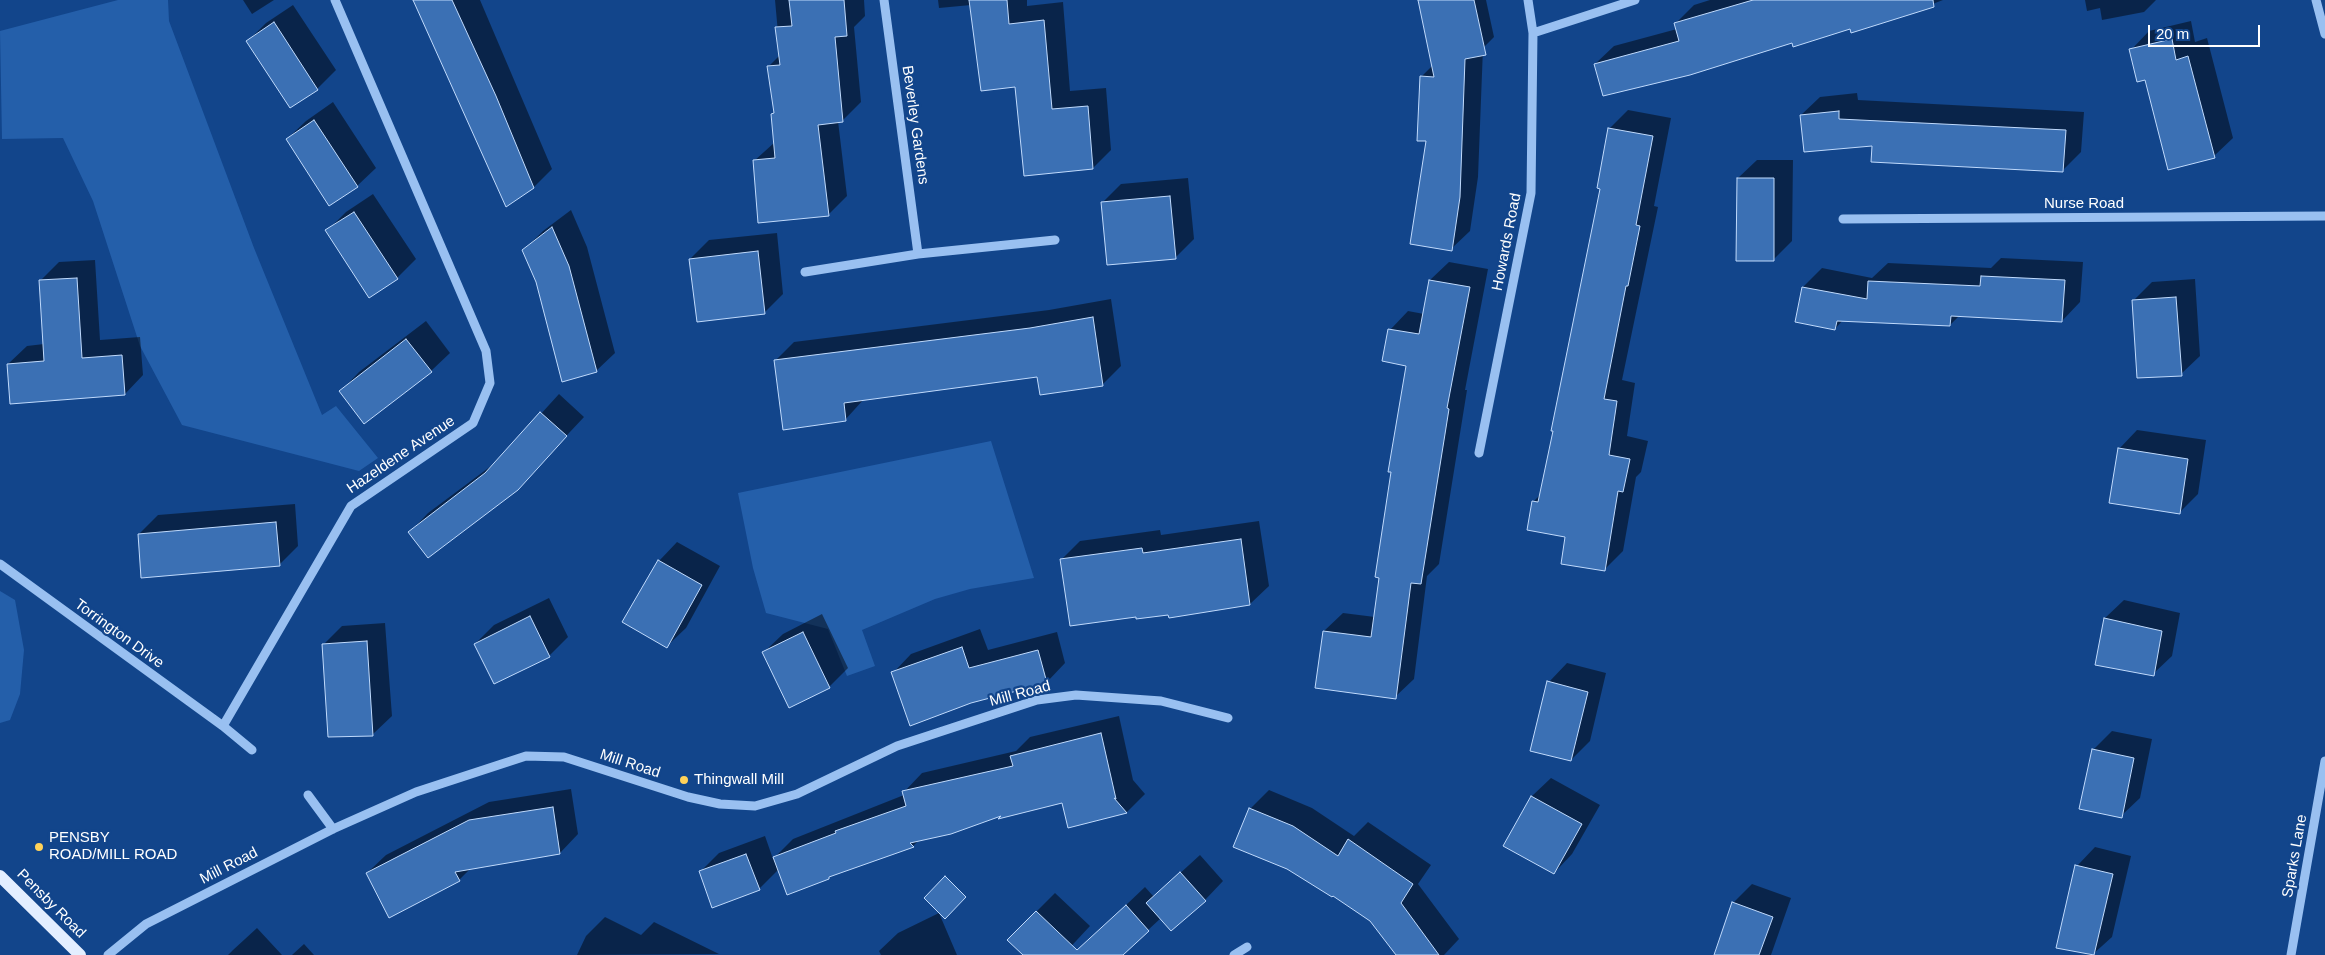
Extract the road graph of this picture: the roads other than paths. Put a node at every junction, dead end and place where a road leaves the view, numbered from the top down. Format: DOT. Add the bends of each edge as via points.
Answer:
graph roads {
  1 [pos="335,0"];
  2 [pos="884,0"];
  3 [pos="1528,0"];
  4 [pos="1635,0"];
  5 [pos="2316,0"];
  6 [pos="1533,33"];
  7 [pos="2325,34"];
  8 [pos="2325,216"];
  9 [pos="1842,219"];
  10 [pos="1055,240"];
  11 [pos="918,254"];
  12 [pos="805,272"];
  13 [pos="1479,452"];
  14 [pos="0,564"];
  15 [pos="1228,718"];
  16 [pos="222,726"];
  17 [pos="252,750"];
  18 [pos="2325,761"];
  19 [pos="308,796"];
  20 [pos="333,829"];
  21 [pos="0,876"];
  22 [pos="1247,947"];
  23 [pos="80,955"];
  24 [pos="108,955"];
  25 [pos="1234,955"];
  26 [pos="2292,955"];
  1 -- 16 [label="street, Hazeldene Avenue" via="486,351 490,383 472,423 351,506"];
  2 -- 11 [label="street, Beverley Gardens"];
  3 -- 6 [label="street, Howards Road"];
  4 -- 6 [label="street"];
  5 -- 7 [label="street"];
  6 -- 13 [label="street, Howards Road" via="1531,193"];
  8 -- 9 [label="street, Nurse Road"];
  10 -- 11 [label="street"];
  11 -- 12 [label="street"];
  14 -- 16 [label="street, Torrington Drive"];
  15 -- 20 [label="street, Mill Road" via="1161,701 1076,695 1037,700 898,746 797,794 756,806 720,804 688,797 564,757 526,756 416,792"];
  16 -- 17 [label="street, Torrington Drive"];
  18 -- 26 [label="street, Sparks Lane"];
  19 -- 20 [label="street"];
  20 -- 24 [label="street, Mill Road" via="146,924"];
  21 -- 23 [label="main road, Pensby Road"];
  22 -- 25 [label="street"];
}
